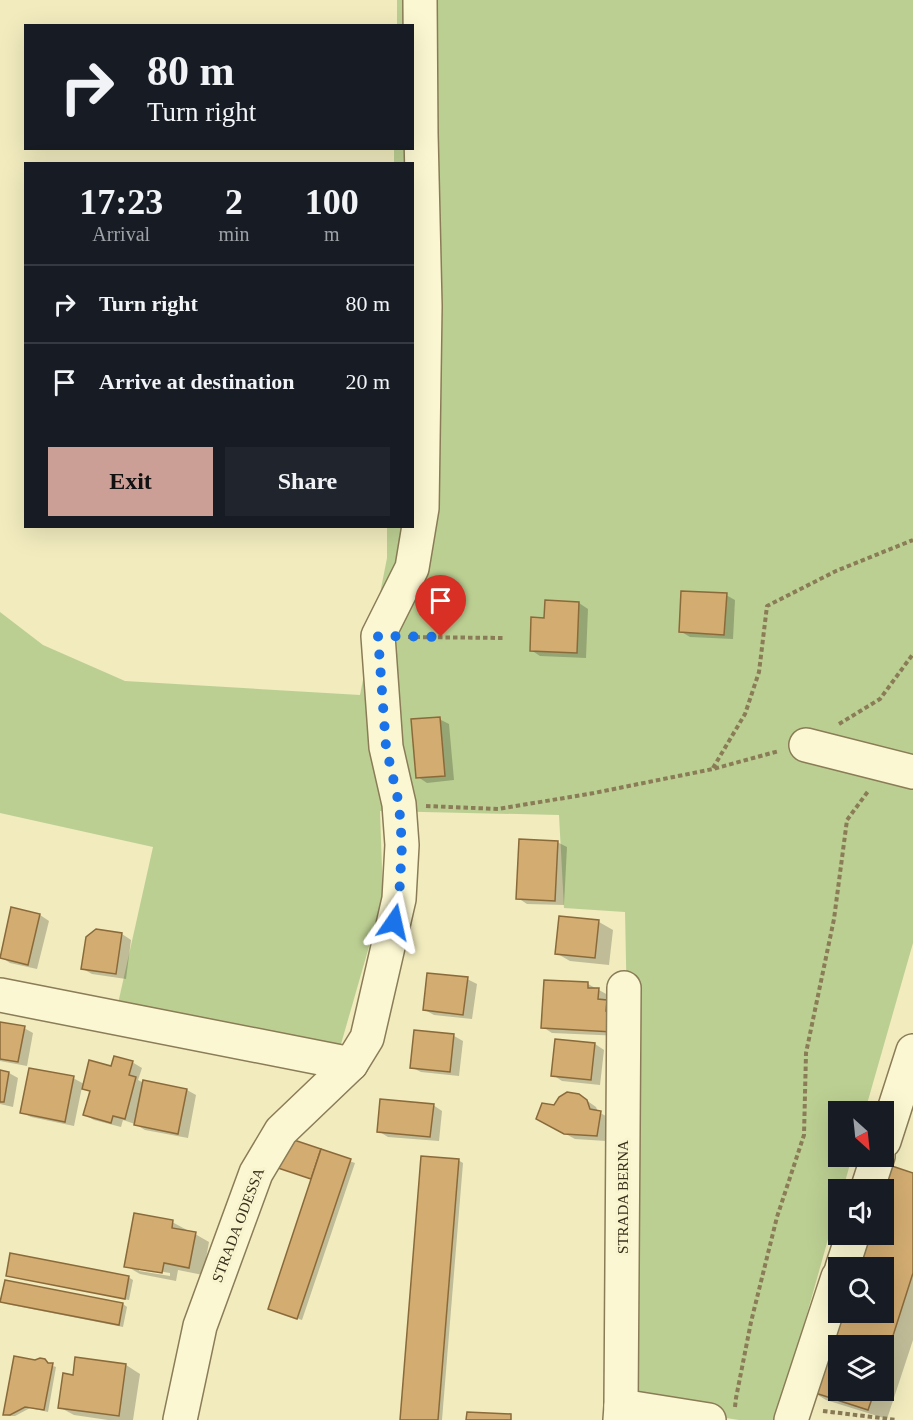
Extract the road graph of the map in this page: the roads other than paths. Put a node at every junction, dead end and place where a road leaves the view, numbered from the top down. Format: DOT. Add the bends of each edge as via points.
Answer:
graph roads {
  1 [pos="420,0"];
  2 [pos="806,745"];
  3 [pos="900,768"];
  4 [pos="624,988"];
  5 [pos="0,995"];
  6 [pos="913,1051"];
  7 [pos="351,1064"];
  8 [pos="895,1131"];
  9 [pos="828,1307"];
  10 [pos="621,1413"];
  11 [pos="722,1414"];
  12 [pos="793,1414"];
  13 [pos="180,1420"];
  1 -- 7 [label="street, STRADA ODESSA" via="422,508 412,568 378,636 386,747 399,804 399,899 367,1038"];
  2 -- 3 [label="street"];
  4 -- 10 [label="street, STRADA BERNA"];
  5 -- 7 [label="street"];
  6 -- 8 [label="street"];
  7 -- 13 [label="street, STRADA ODESSA" via="281,1131 256,1173 200,1326"];
  9 -- 12 [label="street"];
  10 -- 11 [label="street"];
}
